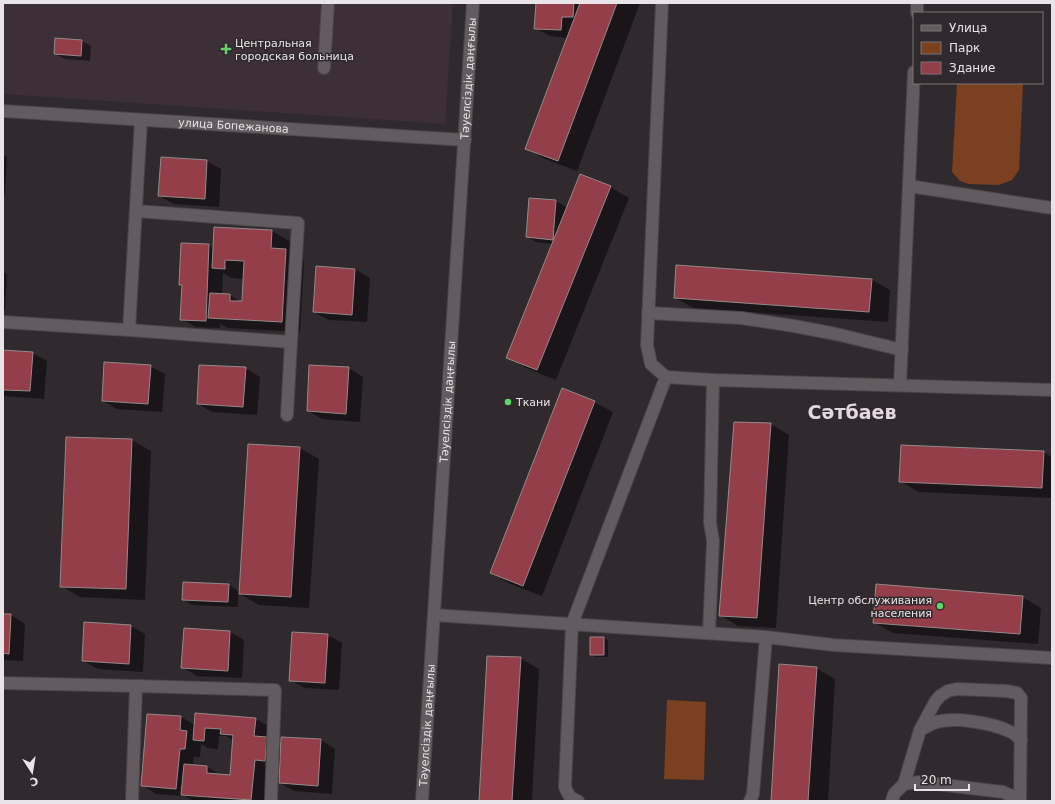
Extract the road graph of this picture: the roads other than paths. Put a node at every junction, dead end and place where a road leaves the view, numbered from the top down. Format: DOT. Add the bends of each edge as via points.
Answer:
graph roads {
  1 [pos="328,3"];
  2 [pos="473,3"];
  3 [pos="662,3"];
  4 [pos="324,68"];
  5 [pos="913,84"];
  6 [pos="3,111"];
  7 [pos="141,120"];
  8 [pos="464,140"];
  9 [pos="909,186"];
  10 [pos="1052,208"];
  11 [pos="136,211"];
  12 [pos="648,313"];
  13 [pos="3,322"];
  14 [pos="129,330"];
  15 [pos="291,342"];
  16 [pos="902,350"];
  17 [pos="666,377"];
  18 [pos="713,380"];
  19 [pos="900,385"];
  20 [pos="1052,390"];
  21 [pos="287,415"];
  22 [pos="434,615"];
  23 [pos="572,624"];
  24 [pos="709,633"];
  25 [pos="766,637"];
  26 [pos="1052,658"];
  27 [pos="3,683"];
  28 [pos="136,686"];
  29 [pos="920,730"];
  30 [pos="1021,740"];
  31 [pos="904,784"];
  32 [pos="132,801"];
  33 [pos="271,801"];
  34 [pos="422,801"];
  35 [pos="578,801"];
  36 [pos="750,801"];
  37 [pos="892,801"];
  38 [pos="1018,801"];
  1 -- 4 [label="street"];
  2 -- 8 [label="street, Тәуелсіздік даңғылы"];
  3 -- 12 [label="street"];
  5 -- 9 [label="street"];
  6 -- 7 [label="street, улица Бопежанова"];
  7 -- 8 [label="street, улица Бопежанова"];
  7 -- 11 [label="street"];
  8 -- 22 [label="street, Тәуелсіздік даңғылы"];
  9 -- 10 [label="street"];
  9 -- 16 [label="street"];
  11 -- 14 [label="street"];
  11 -- 15 [label="street" via="298,223"];
  12 -- 16 [label="street" via="741,318 836,334"];
  12 -- 17 [label="street" via="647,345 651,364"];
  13 -- 14 [label="street"];
  14 -- 15 [label="street"];
  15 -- 21 [label="street"];
  16 -- 19 [label="street"];
  17 -- 18 [label="street"];
  17 -- 23 [label="street"];
  18 -- 19 [label="street"];
  18 -- 24 [label="street" via="710,522 713,542"];
  19 -- 20 [label="street"];
  22 -- 23 [label="street"];
  22 -- 34 [label="street, Тәуелсіздік даңғылы"];
  23 -- 24 [label="street"];
  23 -- 35 [label="street" via="565,787 568,795"];
  24 -- 25 [label="street"];
  25 -- 26 [label="street" via="833,645"];
  25 -- 36 [label="street" via="753,794"];
  27 -- 28 [label="street"];
  28 -- 32 [label="street"];
  28 -- 33 [label="street" via="274,690"];
  29 -- 30 [label="street" via="934,722 945,720 972,721 1012,733"];
  29 -- 30 [label="street" via="935,702 948,691 1006,691 1017,693 1021,698"];
  29 -- 31 [label="street"];
  30 -- 38 [label="street"];
  31 -- 37 [label="street" via="894,794"];
  31 -- 38 [label="street" via="920,782 1004,792 1014,796"];
}
